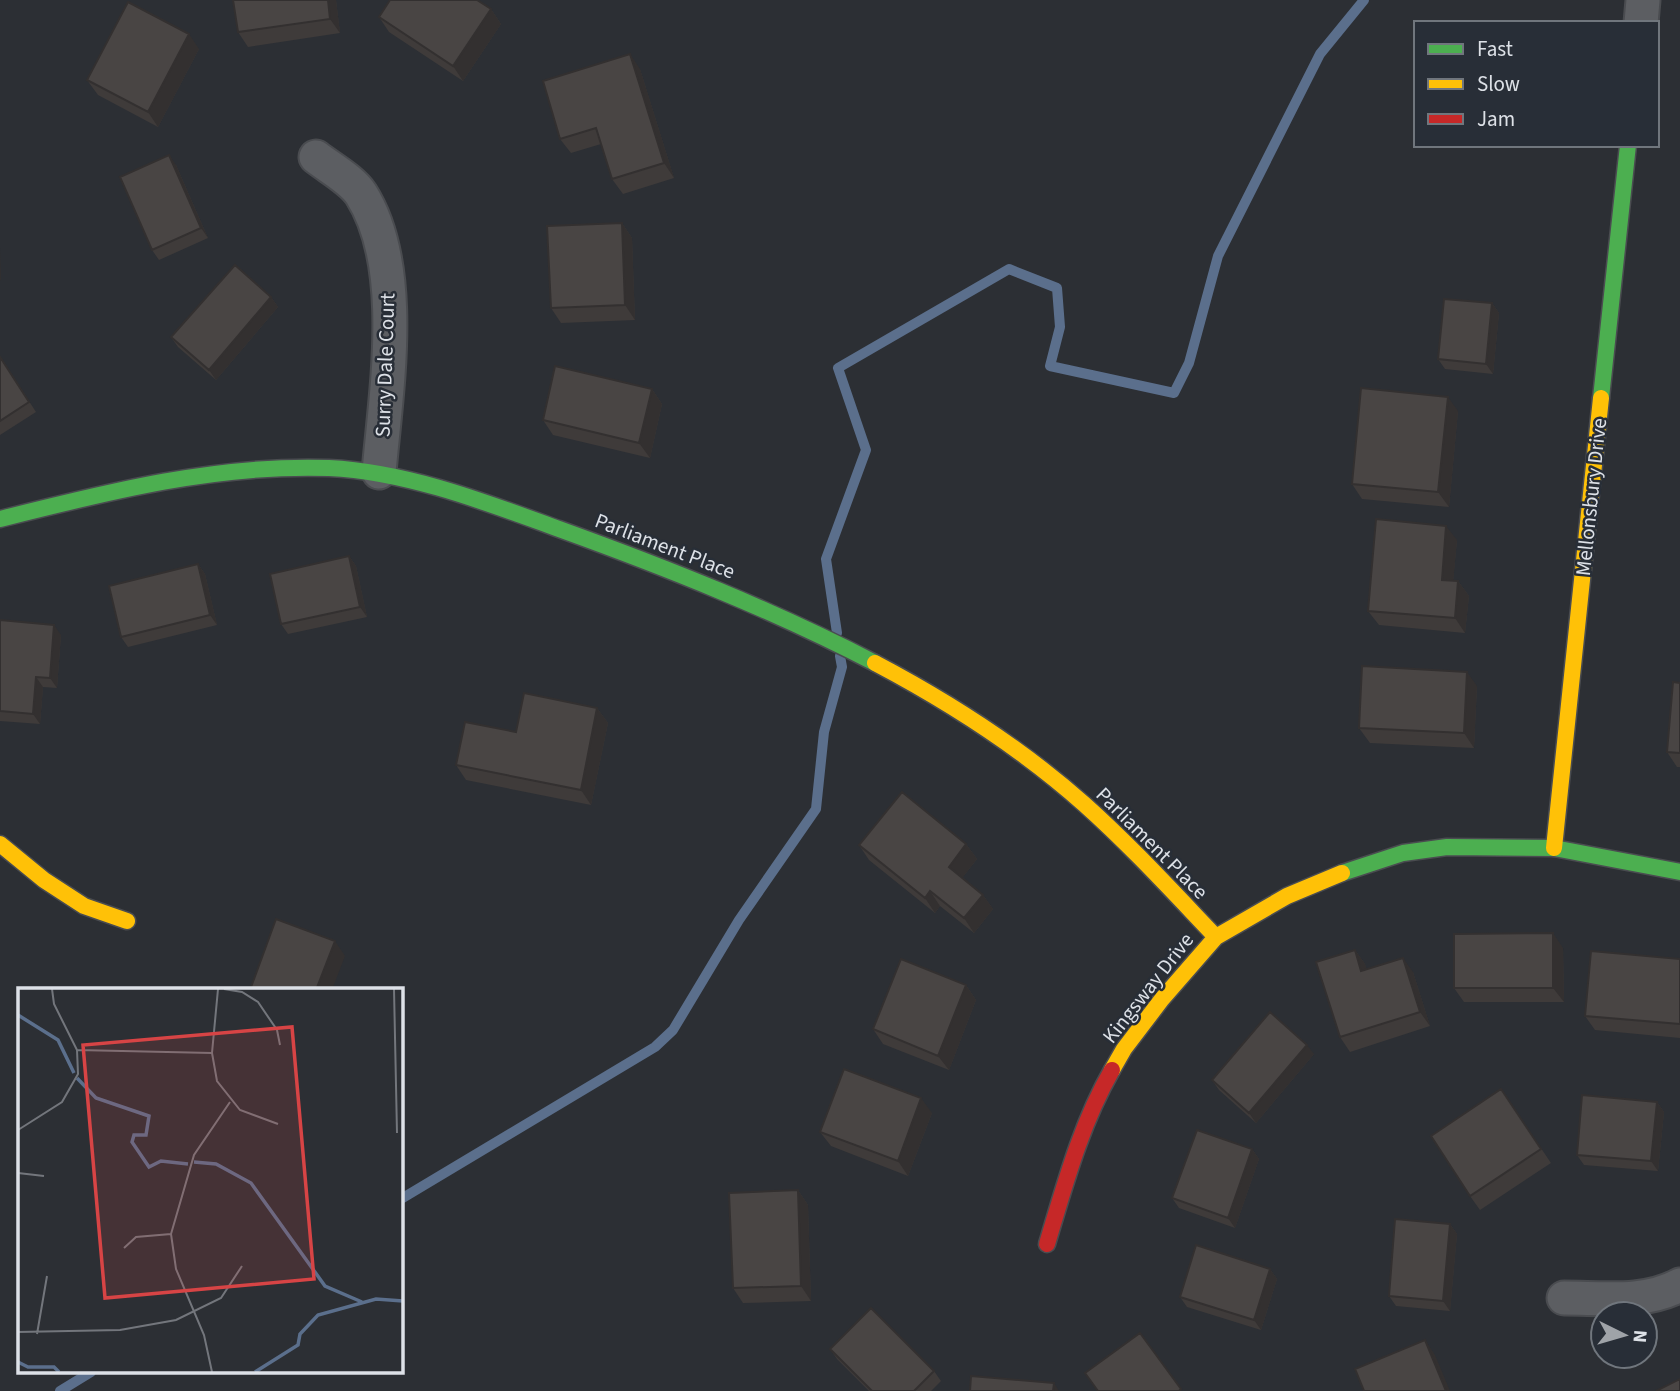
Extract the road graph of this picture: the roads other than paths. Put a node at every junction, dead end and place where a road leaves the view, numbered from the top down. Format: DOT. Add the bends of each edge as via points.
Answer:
graph roads {
  1 [pos="1643,0"];
  2 [pos="1641,21"];
  3 [pos="1628,147"];
  4 [pos="316,157"];
  5 [pos="379,472"];
  6 [pos="0,519"];
  7 [pos="0,844"];
  8 [pos="1554,848"];
  9 [pos="1680,872"];
  10 [pos="127,921"];
  11 [pos="1216,937"];
  12 [pos="1048,1244"];
  13 [pos="1680,1285"];
  14 [pos="1564,1298"];
  1 -- 2 [label="street"];
  3 -- 8 [label="street, Mellonsbury Drive"];
  4 -- 5 [label="street, Surry Dale Court" via="359,191 380,240 389,289 390,355"];
  5 -- 6 [label="street, Parliament Place" via="299,468 228,472 150,482"];
  5 -- 11 [label="street, Parliament Place" via="492,504 707,583 823,635 899,676 951,705 1063,786"];
  7 -- 10 [label="street" via="83,906"];
  8 -- 9 [label="street, Kingsway Drive"];
  8 -- 11 [label="street, Kingsway Drive" via="1447,847 1403,853 1324,879"];
  11 -- 12 [label="street, Kingsway Drive" via="1124,1048 1100,1091 1078,1143"];
  13 -- 14 [label="street" via="1644,1298"];
}
